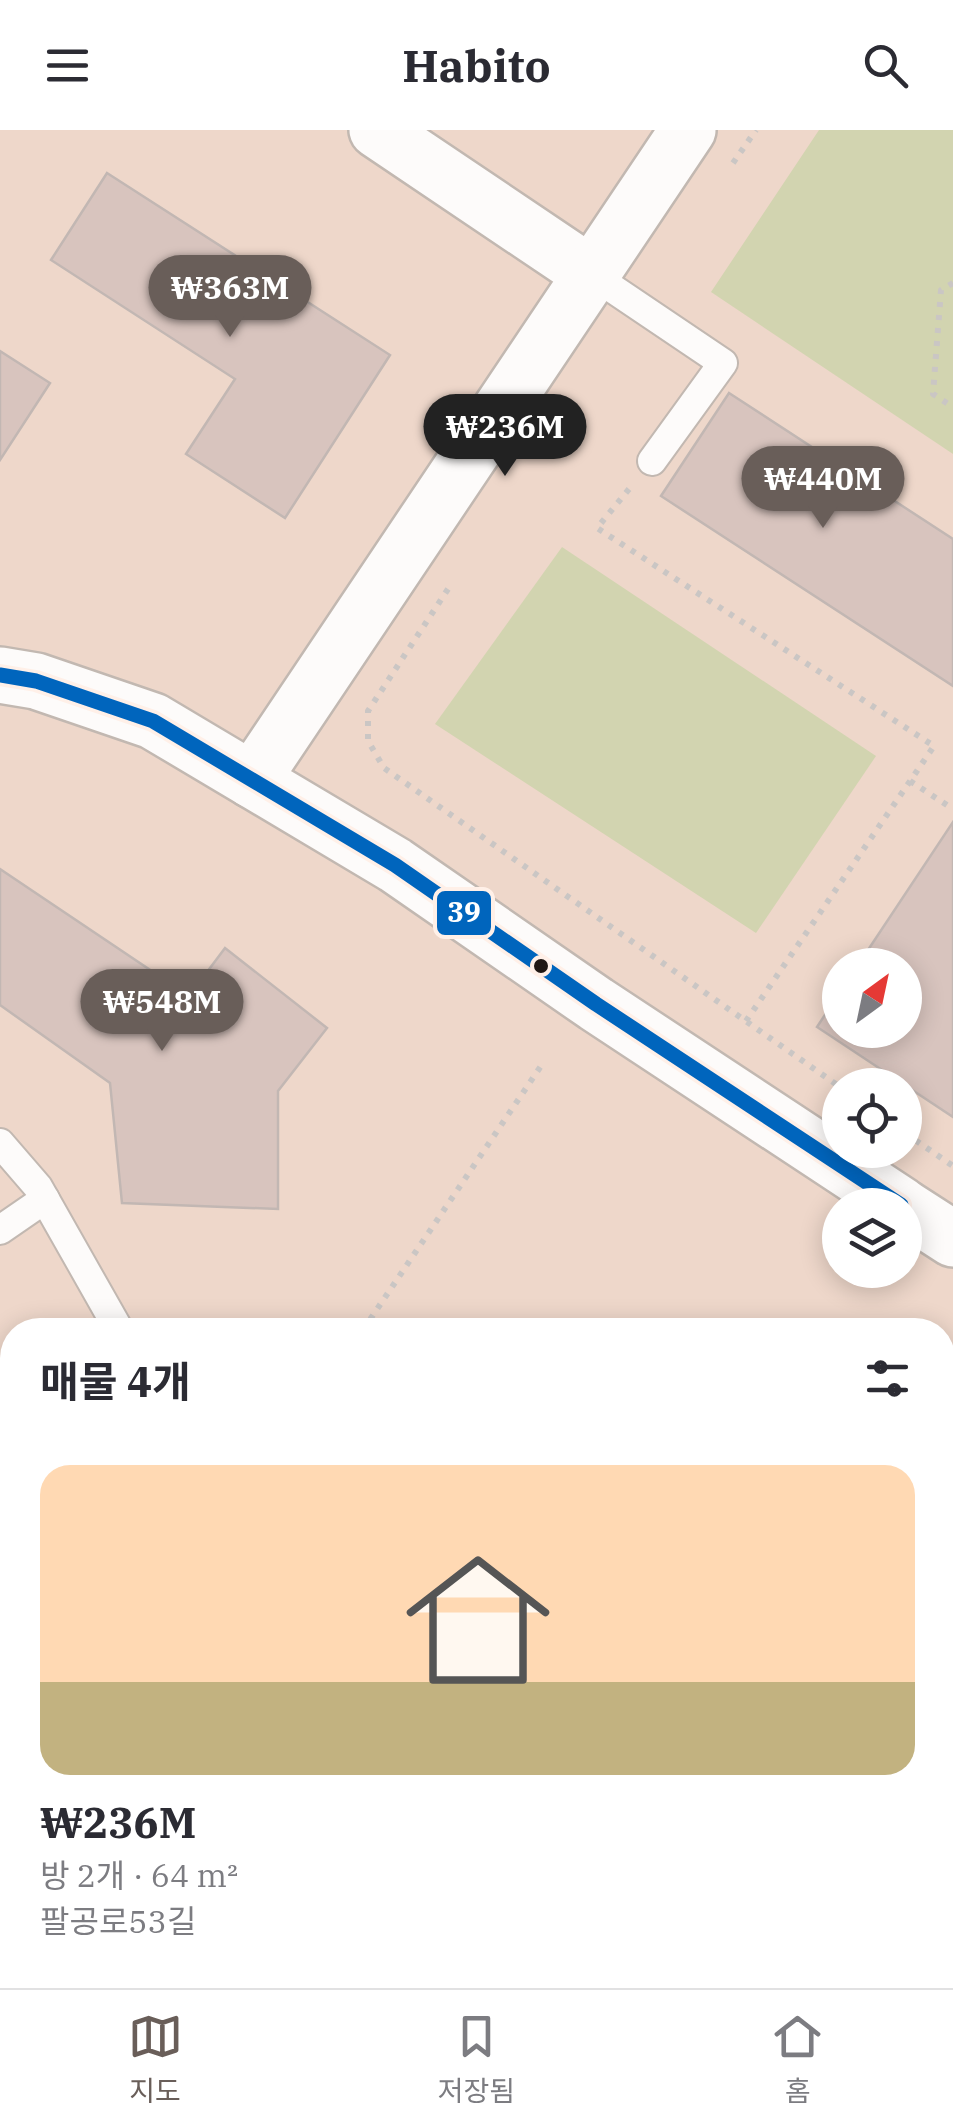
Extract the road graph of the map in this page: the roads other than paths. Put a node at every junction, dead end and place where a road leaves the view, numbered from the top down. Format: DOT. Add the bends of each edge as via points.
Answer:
graph roads {
  1 [pos="345,130"];
  2 [pos="688,130"];
  3 [pos="389,138"];
  4 [pos="591,274"];
  5 [pos="652,461"];
  6 [pos="0,675"];
  7 [pos="252,780"];
  8 [pos="0,1143"];
  9 [pos="876,1188"];
  10 [pos="45,1199"];
  11 [pos="922,1219"];
  12 [pos="0,1230"];
  13 [pos="953,1240"];
  14 [pos="113,1318"];
  1 -- 3 [label="main road"];
  2 -- 4 [label="main road"];
  3 -- 4 [label="main road"];
  4 -- 5 [label="lane" via="723,363"];
  4 -- 7 [label="main road"];
  6 -- 7 [label="main road" via="153,722"];
  7 -- 9 [label="main road" via="395,865"];
  8 -- 10 [label="lane"];
  10 -- 12 [label="lane"];
  10 -- 14 [label="lane"];
  11 -- 13 [label="main road"];
}
